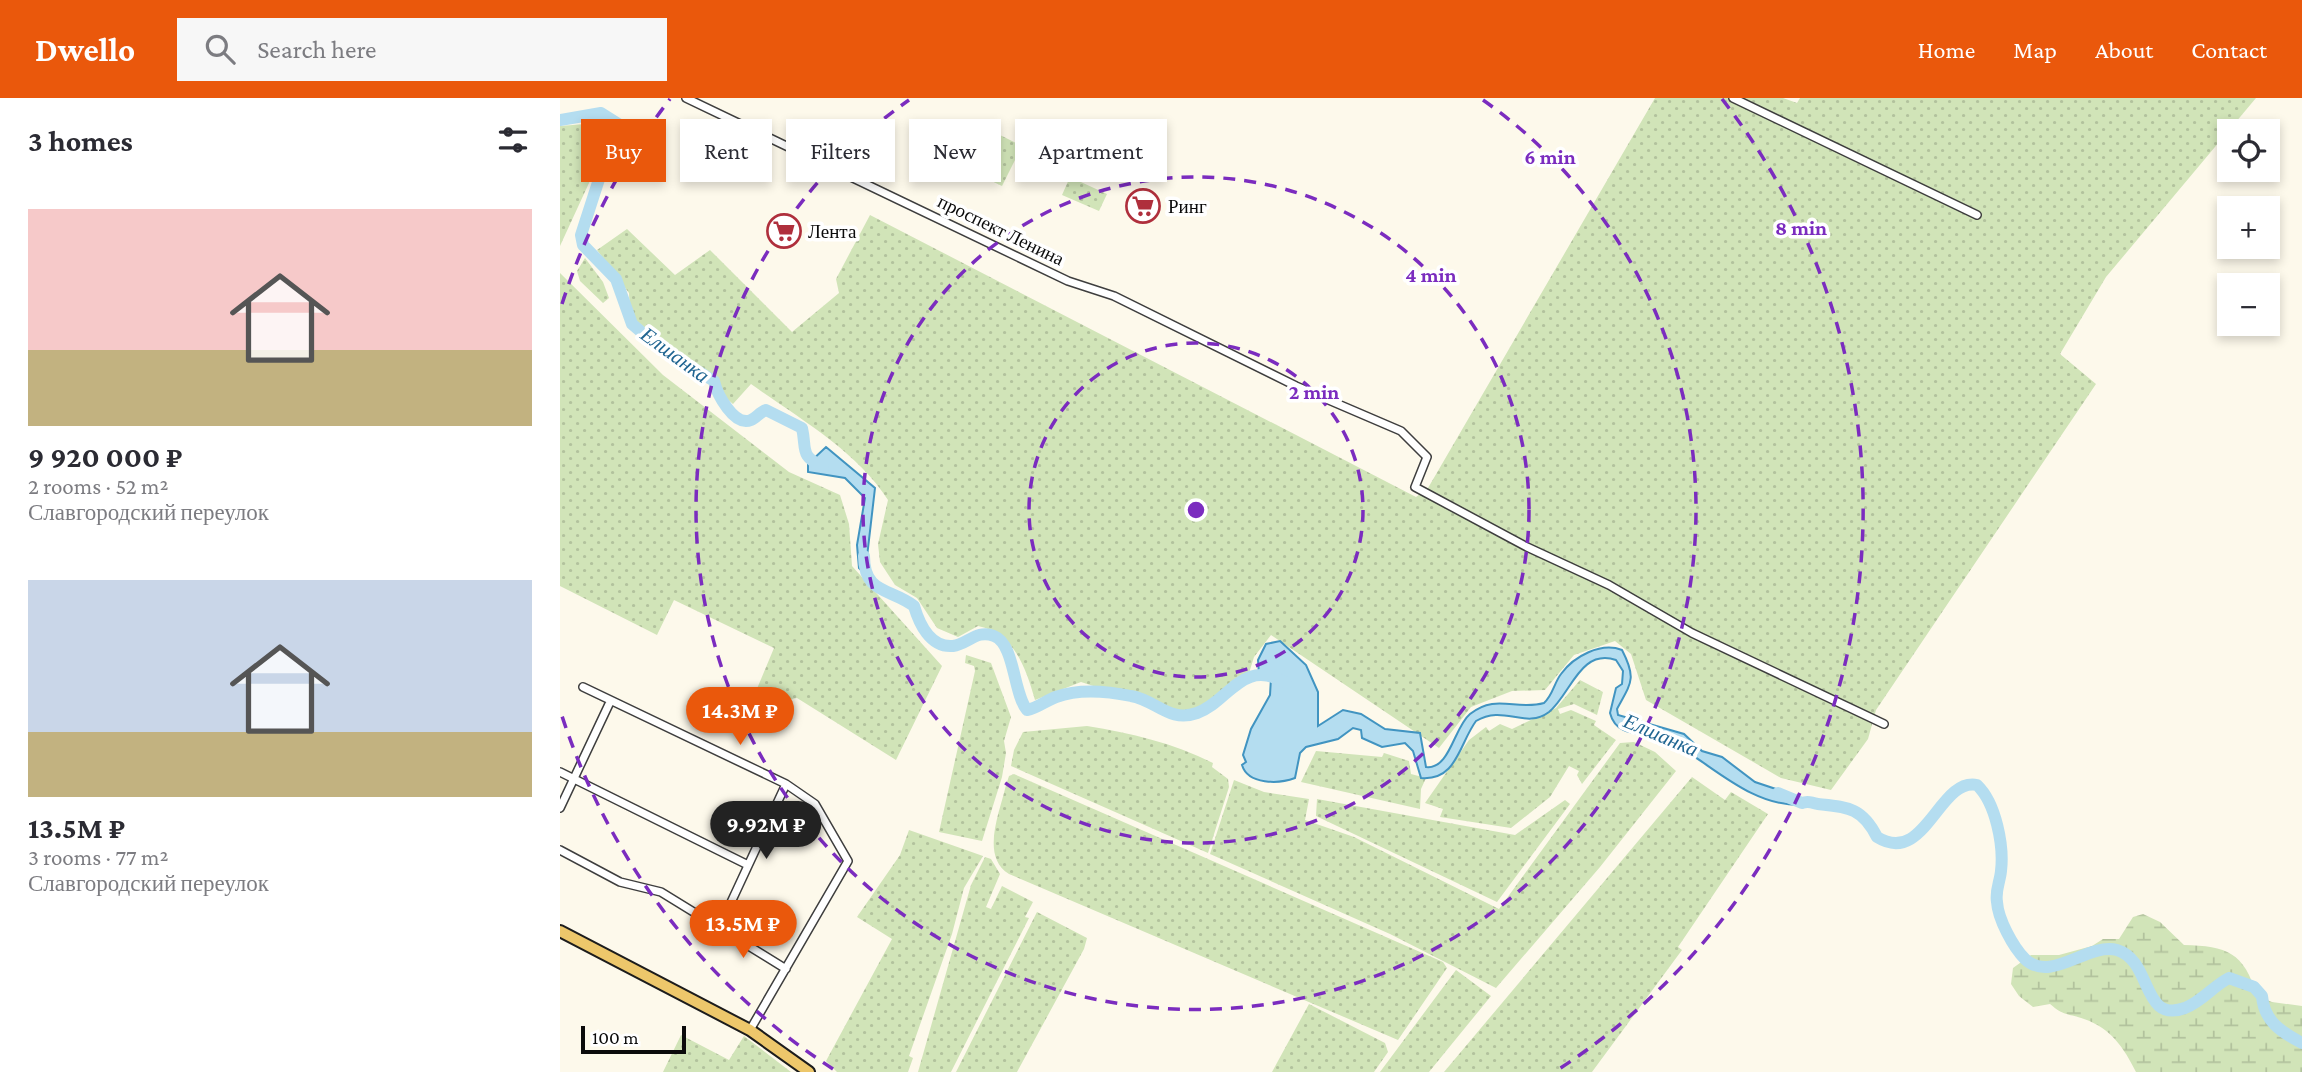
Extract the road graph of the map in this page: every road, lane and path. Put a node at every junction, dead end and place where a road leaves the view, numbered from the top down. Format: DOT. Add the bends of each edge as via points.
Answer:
graph roads {
  1 [pos="686,98"];
  2 [pos="1733,98"];
  3 [pos="1977,215"];
  4 [pos="583,687"];
  5 [pos="610,702"];
  6 [pos="1884,724"];
  7 [pos="560,772"];
  8 [pos="573,778"];
  9 [pos="786,784"];
  10 [pos="560,808"];
  11 [pos="560,850"];
  12 [pos="748,865"];
  13 [pos="720,926"];
  14 [pos="560,931"];
  15 [pos="786,968"];
  16 [pos="750,1030"];
  17 [pos="809,1072"];
  1 -- 6 [label="street, проспект Ленина" via="1068,281 1114,296 1296,386 1401,431 1427,457 1415,487 1527,547 1609,584 1692,632"];
  2 -- 3 [label="street"];
  4 -- 5 [label="street"];
  5 -- 8 [label="street"];
  5 -- 9 [label="street"];
  7 -- 8 [label="street"];
  8 -- 10 [label="street"];
  8 -- 12 [label="street"];
  9 -- 12 [label="street"];
  9 -- 15 [label="street" via="815,804 848,861"];
  11 -- 13 [label="street" via="620,882 661,891"];
  12 -- 13 [label="street"];
  13 -- 15 [label="street"];
  14 -- 16 [label="main road"];
  15 -- 16 [label="street"];
  16 -- 17 [label="main road"];
}
